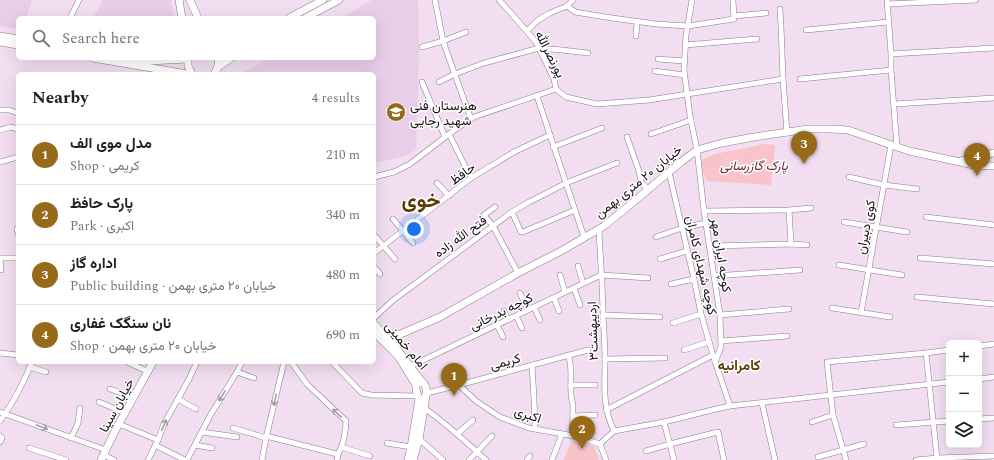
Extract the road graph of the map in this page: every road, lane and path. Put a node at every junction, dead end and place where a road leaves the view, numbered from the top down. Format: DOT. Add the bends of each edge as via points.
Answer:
graph roads {
  1 [pos="79,0"];
  2 [pos="179,0"];
  3 [pos="191,0"];
  4 [pos="339,0"];
  5 [pos="435,0"];
  6 [pos="499,0"];
  7 [pos="573,0"];
  8 [pos="692,0"];
  9 [pos="733,0"];
  10 [pos="976,0"];
  11 [pos="320,1"];
  12 [pos="887,2"];
  13 [pos="567,6"];
  14 [pos="780,9"];
  15 [pos="766,12"];
  16 [pos="71,16"];
  17 [pos="182,16"];
  18 [pos="197,16"];
  19 [pos="293,16"];
  20 [pos="309,16"];
  21 [pos="734,16"];
  22 [pos="638,22"];
  23 [pos="888,22"];
  24 [pos="688,26"];
  25 [pos="806,30"];
  26 [pos="527,31"];
  27 [pos="466,32"];
  28 [pos="0,36"];
  29 [pos="636,36"];
  30 [pos="16,39"];
  31 [pos="757,39"];
  32 [pos="443,41"];
  33 [pos="0,42"];
  34 [pos="16,45"];
  35 [pos="685,45"];
  36 [pos="422,47"];
  37 [pos="539,48"];
  38 [pos="994,48"];
  39 [pos="588,53"];
  40 [pos="891,54"];
  41 [pos="658,59"];
  42 [pos="105,60"];
  43 [pos="140,60"];
  44 [pos="157,60"];
  45 [pos="188,60"];
  46 [pos="218,60"];
  47 [pos="229,60"];
  48 [pos="684,61"];
  49 [pos="891,70"];
  50 [pos="217,71"];
  51 [pos="655,71"];
  52 [pos="175,72"];
  53 [pos="191,72"];
  54 [pos="455,74"];
  55 [pos="684,75"];
  56 [pos="783,78"];
  57 [pos="800,78"];
  58 [pos="422,82"];
  59 [pos="439,82"];
  60 [pos="556,89"];
  61 [pos="687,94"];
  62 [pos="537,96"];
  63 [pos="994,98"];
  64 [pos="894,104"];
  65 [pos="0,110"];
  66 [pos="16,112"];
  67 [pos="471,119"];
  68 [pos="691,120"];
  69 [pos="602,128"];
  70 [pos="16,129"];
  71 [pos="0,130"];
  72 [pos="787,133"];
  73 [pos="651,134"];
  74 [pos="550,135"];
  75 [pos="447,136"];
  76 [pos="627,137"];
  77 [pos="894,146"];
  78 [pos="553,147"];
  79 [pos="697,150"];
  80 [pos="994,153"];
  81 [pos="16,158"];
  82 [pos="0,162"];
  83 [pos="959,162"];
  84 [pos="617,163"];
  85 [pos="994,166"];
  86 [pos="669,172"];
  87 [pos="376,176"];
  88 [pos="849,177"];
  89 [pos="471,178"];
  90 [pos="437,183"];
  91 [pos="566,183"];
  92 [pos="884,185"];
  93 [pos="917,189"];
  94 [pos="648,190"];
  95 [pos="449,196"];
  96 [pos="494,207"];
  97 [pos="811,208"];
  98 [pos="575,210"];
  99 [pos="789,210"];
  100 [pos="704,211"];
  101 [pos="512,212"];
  102 [pos="926,217"];
  103 [pos="393,220"];
  104 [pos="844,222"];
  105 [pos="706,223"];
  106 [pos="994,225"];
  107 [pos="493,226"];
  108 [pos="876,227"];
  109 [pos="599,228"];
  110 [pos="682,228"];
  111 [pos="402,231"];
  112 [pos="907,232"];
  113 [pos="376,237"];
  114 [pos="584,237"];
  115 [pos="656,237"];
  116 [pos="413,243"];
  117 [pos="791,244"];
  118 [pos="808,245"];
  119 [pos="383,246"];
  120 [pos="709,246"];
  121 [pos="376,251"];
  122 [pos="687,251"];
  123 [pos="0,258"];
  124 [pos="16,258"];
  125 [pos="920,258"];
  126 [pos="395,259"];
  127 [pos="660,259"];
  128 [pos="994,264"];
  129 [pos="839,265"];
  130 [pos="578,266"];
  131 [pos="376,269"];
  132 [pos="0,270"];
  133 [pos="800,270"];
  134 [pos="868,270"];
  135 [pos="518,273"];
  136 [pos="380,274"];
  137 [pos="560,275"];
  138 [pos="601,275"];
  139 [pos="902,275"];
  140 [pos="714,276"];
  141 [pos="648,278"];
  142 [pos="694,279"];
  143 [pos="583,283"];
  144 [pos="672,284"];
  145 [pos="574,288"];
  146 [pos="565,292"];
  147 [pos="520,293"];
  148 [pos="917,297"];
  149 [pos="554,298"];
  150 [pos="994,304"];
  151 [pos="580,305"];
  152 [pos="534,307"];
  153 [pos="832,308"];
  154 [pos="789,309"];
  155 [pos="528,310"];
  156 [pos="504,311"];
  157 [pos="559,311"];
  158 [pos="861,313"];
  159 [pos="701,314"];
  160 [pos="603,315"];
  161 [pos="720,315"];
  162 [pos="376,316"];
  163 [pos="516,316"];
  164 [pos="660,317"];
  165 [pos="890,317"];
  166 [pos="508,320"];
  167 [pos="540,320"];
  168 [pos="673,323"];
  169 [pos="497,325"];
  170 [pos="376,326"];
  171 [pos="522,328"];
  172 [pos="376,334"];
  173 [pos="787,336"];
  174 [pos="504,337"];
  175 [pos="389,339"];
  176 [pos="722,341"];
  177 [pos="709,342"];
  178 [pos="994,344"];
  179 [pos="982,346"];
  180 [pos="588,350"];
  181 [pos="684,350"];
  182 [pos="946,350"];
  183 [pos="0,352"];
  184 [pos="926,353"];
  185 [pos="16,355"];
  186 [pos="568,355"];
  187 [pos="713,355"];
  188 [pos="665,358"];
  189 [pos="605,359"];
  190 [pos="715,362"];
  191 [pos="131,364"];
  192 [pos="151,364"];
  193 [pos="196,364"];
  194 [pos="241,364"];
  195 [pos="284,364"];
  196 [pos="292,364"];
  197 [pos="334,364"];
  198 [pos="31,365"];
  199 [pos="532,365"];
  200 [pos="411,366"];
  201 [pos="147,371"];
  202 [pos="46,372"];
  203 [pos="237,372"];
  204 [pos="994,377"];
  205 [pos="254,378"];
  206 [pos="982,379"];
  207 [pos="946,382"];
  208 [pos="419,383"];
  209 [pos="459,385"];
  210 [pos="571,385"];
  211 [pos="595,385"];
  212 [pos="929,385"];
  213 [pos="110,389"];
  214 [pos="422,396"];
  215 [pos="830,396"];
  216 [pos="133,397"];
  217 [pos="178,400"];
  218 [pos="99,402"];
  219 [pos="762,403"];
  220 [pos="730,406"];
  221 [pos="80,408"];
  222 [pos="424,408"];
  223 [pos="196,410"];
  224 [pos="606,410"];
  225 [pos="3,413"];
  226 [pos="124,413"];
  227 [pos="594,415"];
  228 [pos="833,415"];
  229 [pos="573,416"];
  230 [pos="994,418"];
  231 [pos="982,419"];
  232 [pos="473,420"];
  233 [pos="0,421"];
  234 [pos="946,421"];
  235 [pos="664,422"];
  236 [pos="812,422"];
  237 [pos="933,422"];
  238 [pos="119,424"];
  239 [pos="896,426"];
  240 [pos="233,428"];
  241 [pos="535,429"];
  242 [pos="202,432"];
  243 [pos="614,432"];
  244 [pos="457,434"];
  245 [pos="562,434"];
  246 [pos="0,436"];
  247 [pos="492,436"];
  248 [pos="574,436"];
  249 [pos="237,437"];
  250 [pos="266,437"];
  251 [pos="71,438"];
  252 [pos="418,439"];
  253 [pos="0,442"];
  254 [pos="157,442"];
  255 [pos="387,443"];
  256 [pos="600,444"];
  257 [pos="670,444"];
  258 [pos="864,444"];
  259 [pos="195,445"];
  260 [pos="341,447"];
  261 [pos="411,447"];
  262 [pos="29,448"];
  263 [pos="212,448"];
  264 [pos="843,450"];
  265 [pos="646,451"];
  266 [pos="477,452"];
  267 [pos="103,455"];
  268 [pos="370,456"];
  269 [pos="994,456"];
  270 [pos="337,457"];
  271 [pos="818,457"];
  272 [pos="937,458"];
  273 [pos="66,460"];
  274 [pos="114,460"];
  275 [pos="148,460"];
  276 [pos="186,460"];
  277 [pos="262,460"];
  278 [pos="408,460"];
  279 [pos="413,460"];
  280 [pos="443,460"];
  281 [pos="469,460"];
  282 [pos="486,460"];
  283 [pos="552,460"];
  284 [pos="606,460"];
  285 [pos="674,460"];
  286 [pos="724,460"];
  287 [pos="775,460"];
  288 [pos="846,460"];
  289 [pos="916,460"];
  1 -- 16 [label="street"];
  2 -- 17 [label="street"];
  3 -- 18 [label="street"];
  4 -- 20 [label="street"];
  5 -- 32 [label="street"];
  6 -- 26 [label="street, پورنصرالله"];
  7 -- 13 [label="street"];
  8 -- 24 [label="street, کوچه ایران مهر"];
  9 -- 21 [label="street"];
  10 -- 12 [label="street"];
  11 -- 19 [label="street"];
  12 -- 23 [label="street, کوی دبیران"];
  13 -- 22 [label="street" via="575,12"];
  13 -- 26 [label="street" via="538,20"];
  14 -- 56 [label="street"];
  15 -- 21 [label="street"];
  21 -- 24 [label="street" via="734,20"];
  22 -- 24 [label="street"];
  22 -- 29 [label="street"];
  23 -- 25 [label="street"];
  23 -- 40 [label="street, کوی دبیران"];
  24 -- 35 [label="street, کوچه ایران مهر"];
  26 -- 37 [label="street, پورنصرالله"];
  27 -- 32 [label="street"];
  28 -- 30 [label="street"];
  31 -- 35 [label="street"];
  32 -- 36 [label="street"];
  32 -- 54 [label="street"];
  33 -- 34 [label="street"];
  35 -- 48 [label="street, کوچه ایران مهر"];
  37 -- 39 [label="street"];
  37 -- 54 [label="street"];
  37 -- 60 [label="street, پورنصرالله"];
  38 -- 40 [label="street"];
  40 -- 49 [label="street, کوی دبیران"];
  41 -- 48 [label="street"];
  42 -- 52 [label="street"];
  43 -- 44 [label="street"];
  45 -- 53 [label="street"];
  46 -- 50 [label="street"];
  47 -- 50 [label="street"];
  48 -- 55 [label="street, کوچه ایران مهر"];
  49 -- 57 [label="street"];
  49 -- 64 [label="street, کوی دبیران"];
  51 -- 55 [label="street"];
  54 -- 59 [label="street"];
  54 -- 67 [label="street"];
  55 -- 61 [label="street, کوچه ایران مهر"];
  56 -- 61 [label="street, پورنصرالله"];
  56 -- 72 [label="street"];
  58 -- 75 [label="street"];
  60 -- 61 [label="street, پورنصرالله" via="566,97 597,104"];
  60 -- 62 [label="street"];
  61 -- 68 [label="street, کوچه ایران مهر"];
  62 -- 67 [label="street"];
  62 -- 74 [label="street"];
  63 -- 64 [label="street"];
  64 -- 77 [label="street, کوی دبیران"];
  65 -- 66 [label="street"];
  67 -- 75 [label="street"];
  68 -- 73 [label="street"];
  68 -- 79 [label="street, کوچه ایران مهر"];
  69 -- 78 [label="street"];
  70 -- 71 [label="street"];
  72 -- 77 [label="street, خیابان ۲۰ متری بهمن" via="808,129 848,130"];
  72 -- 79 [label="street, خیابان ۲۰ متری بهمن" via="722,143"];
  74 -- 78 [label="street"];
  74 -- 89 [label="street, حافظ" via="514,152"];
  75 -- 87 [label="street" via="410,164"];
  75 -- 89 [label="street"];
  76 -- 94 [label="street" via="641,182"];
  77 -- 83 [label="street, خیابان ۲۰ متری بهمن"];
  77 -- 92 [label="street, کوی دبیران"];
  78 -- 91 [label="street"];
  79 -- 86 [label="street, خیابان ۲۰ متری بهمن"];
  79 -- 100 [label="street, کوچه ایران مهر"];
  80 -- 83 [label="street, خیابان ۲۰ متری بهمن"];
  81 -- 82 [label="street"];
  83 -- 85 [label="street"];
  84 -- 91 [label="street, فتح الله زاده"];
  86 -- 94 [label="street, خیابان ۲۰ متری بهمن"];
  86 -- 110 [label="street, کوچه شهدای کامران"];
  88 -- 92 [label="street"];
  89 -- 95 [label="street, حافظ"];
  90 -- 95 [label="street"];
  91 -- 98 [label="street"];
  91 -- 101 [label="street, فتح الله زاده"];
  92 -- 93 [label="street"];
  92 -- 108 [label="street, کوی دبیران"];
  94 -- 109 [label="street, خیابان ۲۰ متری بهمن"];
  95 -- 111 [label="street, حافظ"];
  96 -- 107 [label="street" via="484,215"];
  97 -- 99 [label="street"];
  98 -- 101 [label="street" via="523,232"];
  98 -- 114 [label="street"];
  99 -- 100 [label="street"];
  99 -- 117 [label="street"];
  100 -- 105 [label="street, کوچه ایران مهر"];
  101 -- 107 [label="street, فتح الله زاده"];
  102 -- 106 [label="street"];
  103 -- 111 [label="street"];
  104 -- 108 [label="street"];
  105 -- 110 [label="street"];
  105 -- 120 [label="street, کوچه ایران مهر"];
  107 -- 135 [label="street"];
  107 -- 162 [label="street, فتح الله زاده" via="392,301"];
  108 -- 112 [label="street"];
  108 -- 134 [label="street, کوی دبیران"];
  109 -- 114 [label="street, خیابان ۲۰ متری بهمن"];
  109 -- 138 [label="street, اردیبهشت۳"];
  110 -- 115 [label="street"];
  110 -- 122 [label="street, کوچه شهدای کامران"];
  111 -- 116 [label="street"];
  111 -- 119 [label="street, حافظ"];
  113 -- 119 [label="street"];
  114 -- 135 [label="street, خیابان ۲۰ متری بهمن"];
  117 -- 118 [label="street"];
  117 -- 120 [label="street"];
  119 -- 121 [label="street, حافظ"];
  119 -- 126 [label="street"];
  120 -- 140 [label="street, کوچه ایران مهر"];
  122 -- 127 [label="street"];
  122 -- 142 [label="street, کوچه شهدای کامران"];
  123 -- 124 [label="street"];
  123 -- 132 [label="street"];
  125 -- 128 [label="street"];
  129 -- 134 [label="street"];
  130 -- 143 [label="street"];
  131 -- 136 [label="street"];
  133 -- 140 [label="street"];
  134 -- 139 [label="street"];
  134 -- 158 [label="street, کوی دبیران"];
  135 -- 175 [label="street, خیابان ۲۰ متری بهمن" via="440,317"];
  137 -- 146 [label="street"];
  138 -- 141 [label="street"];
  138 -- 143 [label="street, کوچه بدرخانی"];
  138 -- 160 [label="street, اردیبهشت۳"];
  140 -- 161 [label="street, کوچه ایران مهر"];
  142 -- 144 [label="street"];
  142 -- 159 [label="street, کوچه شهدای کامران"];
  143 -- 145 [label="street, کوچه بدرخانی"];
  145 -- 146 [label="street, کوچه بدرخانی"];
  145 -- 151 [label="street"];
  146 -- 149 [label="street, کوچه بدرخانی"];
  147 -- 155 [label="street"];
  148 -- 150 [label="street"];
  149 -- 152 [label="street, کوچه بدرخانی"];
  149 -- 157 [label="street"];
  152 -- 155 [label="street, کوچه بدرخانی"];
  152 -- 167 [label="street"];
  153 -- 158 [label="street"];
  154 -- 161 [label="street"];
  155 -- 163 [label="street, کوچه بدرخانی"];
  156 -- 166 [label="street"];
  158 -- 165 [label="street"];
  159 -- 168 [label="street"];
  159 -- 177 [label="street, کوچه شهدای کامران"];
  160 -- 164 [label="street"];
  160 -- 189 [label="street, اردیبهشت۳"];
  161 -- 176 [label="street, کوچه ایران مهر"];
  163 -- 166 [label="street, کوچه بدرخانی"];
  163 -- 171 [label="street"];
  166 -- 169 [label="street, کوچه بدرخانی"];
  169 -- 174 [label="street"];
  169 -- 200 [label="street, کوچه بدرخانی"];
  170 -- 175 [label="street, امام خمینی"];
  172 -- 208 [label="street, امام خمینی" via="398,356"];
  173 -- 176 [label="street"];
  175 -- 200 [label="street, امام خمینی"];
  176 -- 190 [label="street, کوچه ایران مهر"];
  177 -- 181 [label="street"];
  177 -- 187 [label="street, کوچه شهدای کامران"];
  178 -- 179 [label="street"];
  180 -- 186 [label="street, کریمی"];
  182 -- 184 [label="street"];
  183 -- 185 [label="street"];
  184 -- 212 [label="street"];
  184 -- 215 [label="street" via="827,362"];
  186 -- 199 [label="street, کریمی"];
  186 -- 210 [label="street"];
  187 -- 190 [label="street, کوچه شهدای کامران"];
  187 -- 224 [label="street"];
  188 -- 189 [label="street"];
  189 -- 224 [label="street, اردیبهشت۳"];
  190 -- 220 [label="street, کوچه شهدای کامران"];
  191 -- 201 [label="street"];
  192 -- 201 [label="street, خیابان سینا"];
  193 -- 217 [label="street"];
  194 -- 203 [label="street"];
  195 -- 250 [label="street, one-way"];
  260 -- 196 [label="street, one-way" via="346,421 307,384"];
  197 -- 214 [label="street, کریمی" via="362,392 371,395"];
  198 -- 202 [label="street"];
  198 -- 225 [label="street"];
  199 -- 209 [label="street, کریمی"];
  199 -- 241 [label="street"];
  200 -- 208 [label="street, امام خمینی"];
  201 -- 216 [label="street, خیابان سینا"];
  203 -- 205 [label="street"];
  203 -- 242 [label="street, one-way"];
  204 -- 206 [label="street"];
  207 -- 212 [label="street"];
  208 -- 214 [label="street"];
  208 -- 214 [label="street" via="425,385"];
  209 -- 214 [label="street, کریمی"];
  209 -- 241 [label="street, اکبری" via="500,417"];
  210 -- 211 [label="street"];
  210 -- 229 [label="street"];
  212 -- 215 [label="street"];
  212 -- 237 [label="street"];
  213 -- 216 [label="street"];
  214 -- 222 [label="street"];
  214 -- 261 [label="street"];
  215 -- 219 [label="street"];
  215 -- 228 [label="street"];
  216 -- 226 [label="street, خیابان سینا"];
  217 -- 223 [label="street"];
  254 -- 217 [label="street, one-way"];
  218 -- 226 [label="street"];
  219 -- 220 [label="street"];
  219 -- 287 [label="street"];
  220 -- 235 [label="street"];
  221 -- 251 [label="street" via="78,423"];
  222 -- 244 [label="street"];
  222 -- 252 [label="street"];
  224 -- 243 [label="street, اردیبهشت۳"];
  225 -- 233 [label="street"];
  225 -- 251 [label="street, one-way"];
  226 -- 238 [label="street, خیابان سینا"];
  227 -- 229 [label="street"];
  228 -- 236 [label="street"];
  228 -- 264 [label="street"];
  229 -- 248 [label="street"];
  230 -- 231 [label="street"];
  232 -- 244 [label="street"];
  234 -- 237 [label="street"];
  235 -- 243 [label="street"];
  235 -- 257 [label="street"];
  237 -- 239 [label="street"];
  237 -- 272 [label="street"];
  238 -- 254 [label="street"];
  238 -- 267 [label="street, خیابان سینا"];
  240 -- 250 [label="street"];
  241 -- 245 [label="street, اکبری"];
  242 -- 249 [label="street"];
  242 -- 259 [label="street"];
  243 -- 256 [label="street"];
  244 -- 266 [label="street"];
  245 -- 248 [label="street, اکبری"];
  245 -- 283 [label="street"];
  246 -- 253 [label="street"];
  247 -- 266 [label="street"];
  248 -- 256 [label="street, اکبری"];
  250 -- 270 [label="street"];
  250 -- 277 [label="street"];
  251 -- 267 [label="street"];
  252 -- 279 [label="street"];
  252 -- 280 [label="street"];
  254 -- 275 [label="street"];
  254 -- 276 [label="street"];
  255 -- 261 [label="street"];
  256 -- 284 [label="street"];
  257 -- 265 [label="street"];
  257 -- 285 [label="street"];
  257 -- 286 [label="street" via="718,432"];
  258 -- 264 [label="street"];
  259 -- 263 [label="street"];
  259 -- 276 [label="street"];
  260 -- 268 [label="street"];
  260 -- 270 [label="street"];
  261 -- 278 [label="street"];
  262 -- 273 [label="street"];
  264 -- 271 [label="street"];
  264 -- 288 [label="street"];
  266 -- 281 [label="street"];
  266 -- 282 [label="street"];
  267 -- 274 [label="street"];
  269 -- 272 [label="street"];
  272 -- 289 [label="street"];
}
